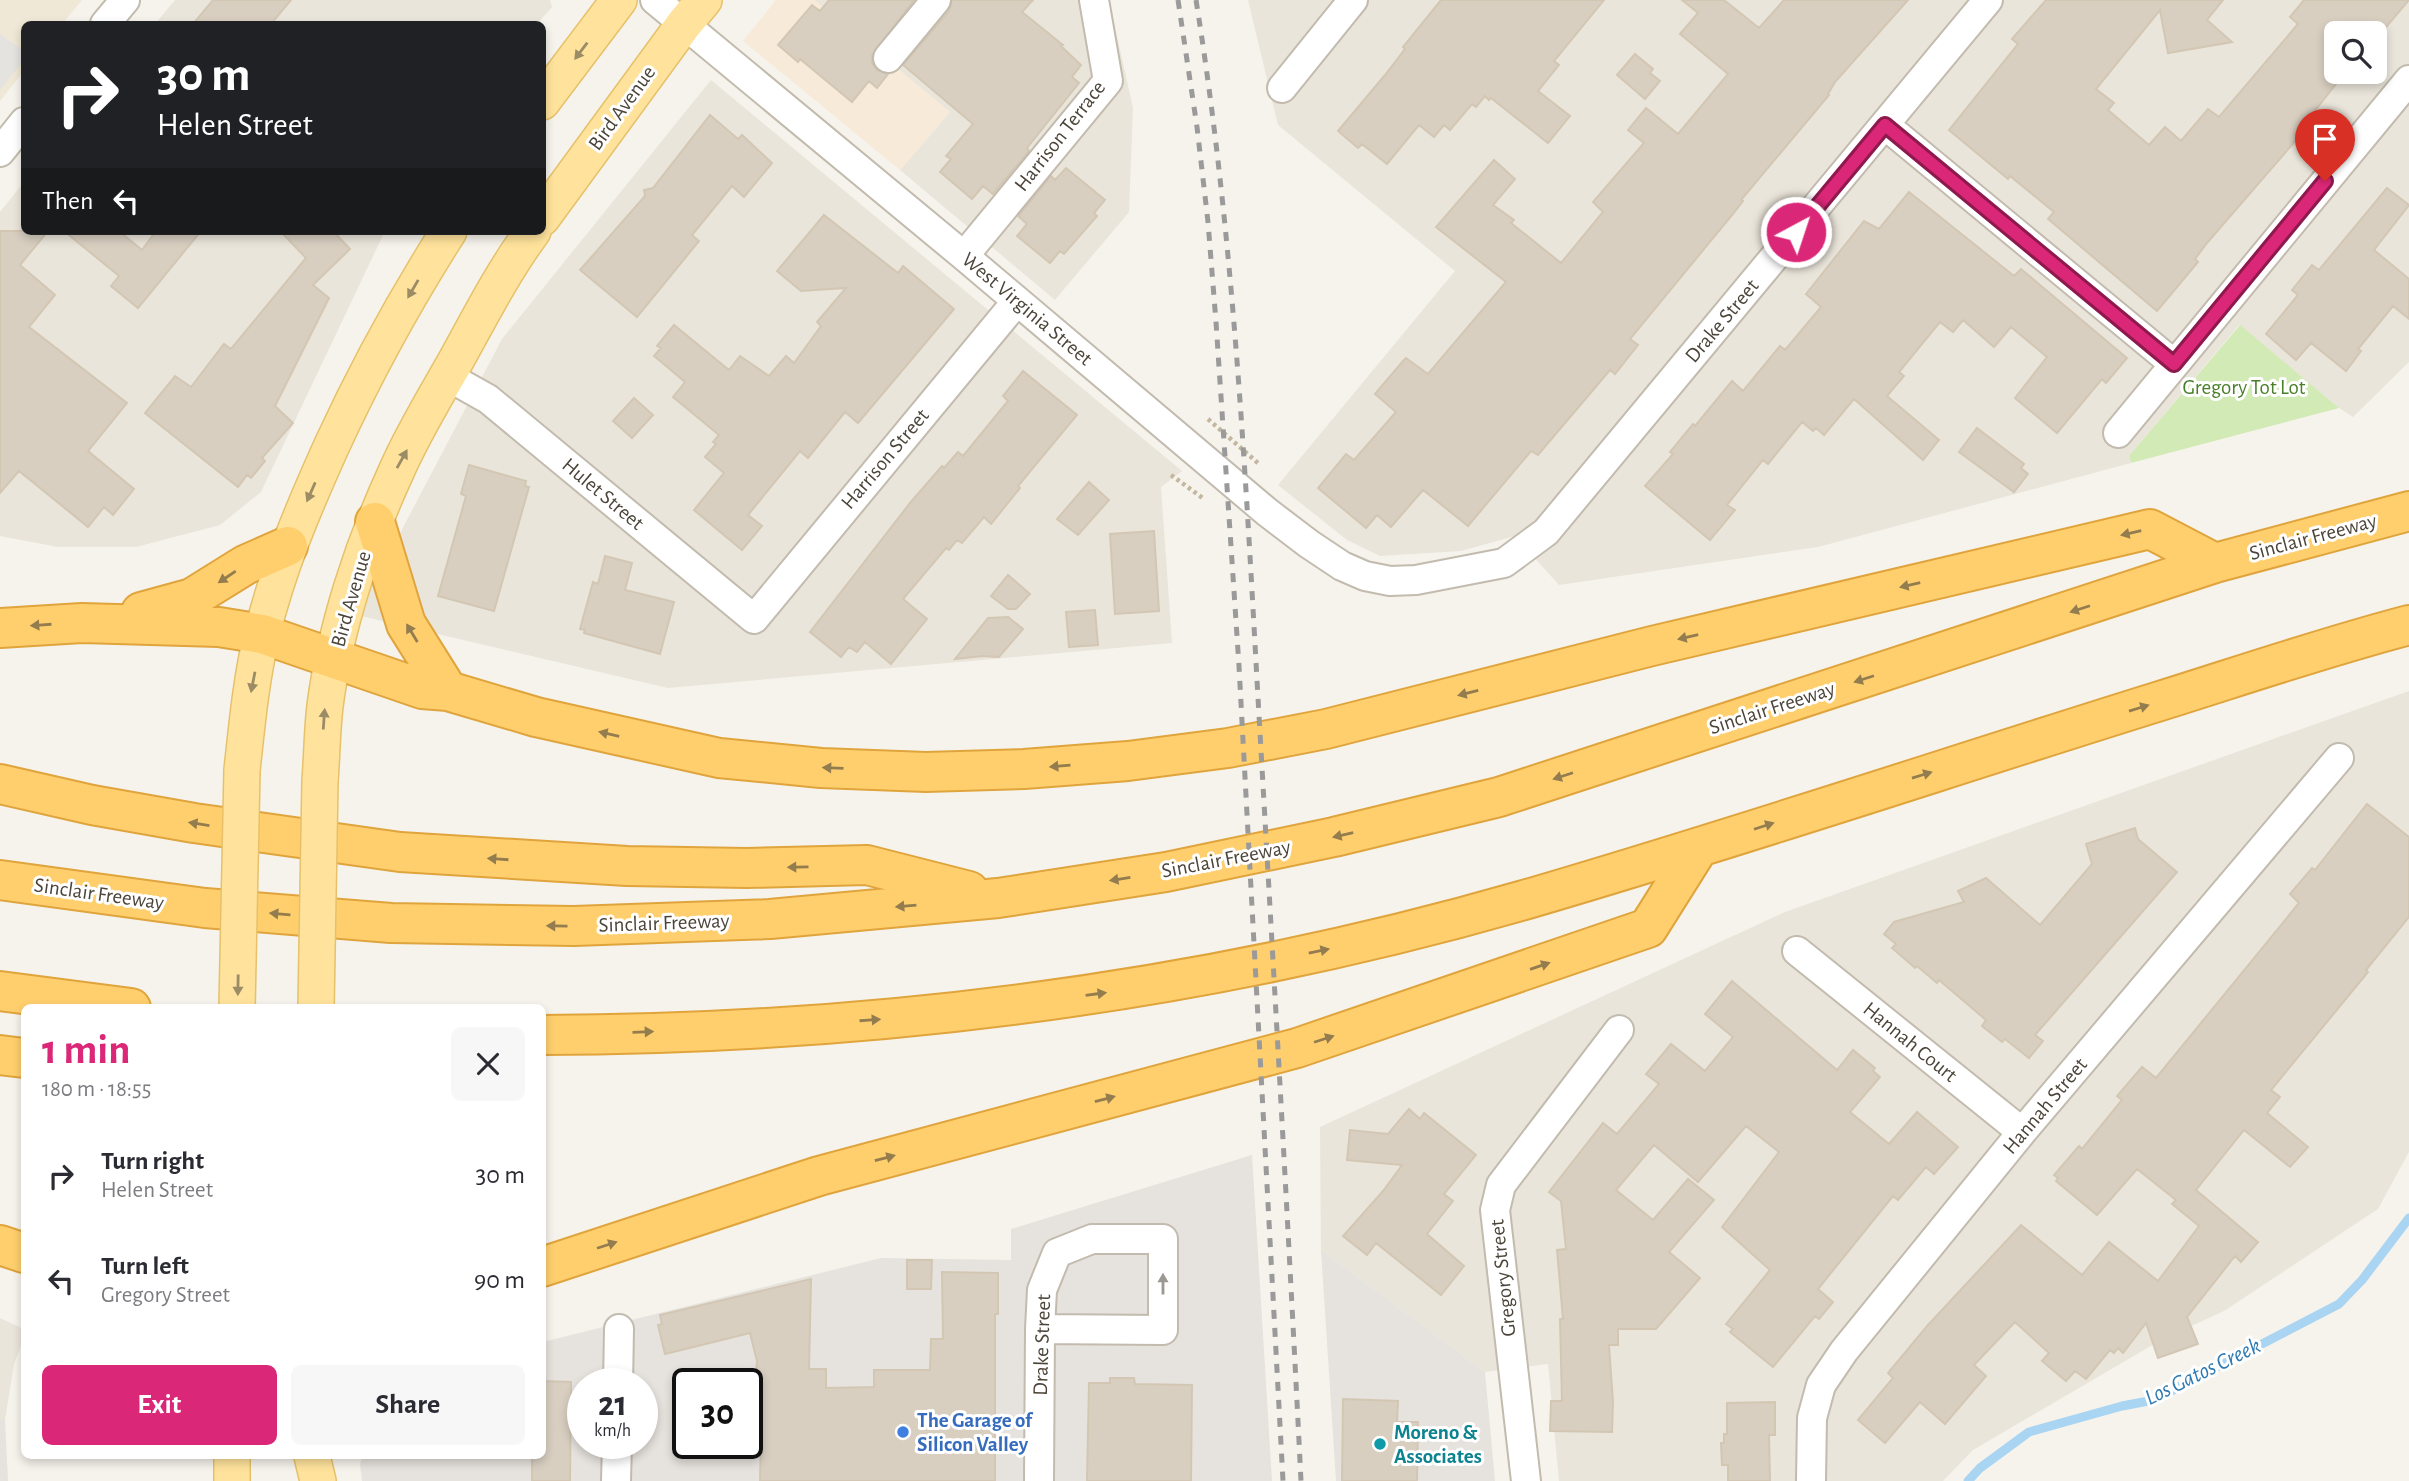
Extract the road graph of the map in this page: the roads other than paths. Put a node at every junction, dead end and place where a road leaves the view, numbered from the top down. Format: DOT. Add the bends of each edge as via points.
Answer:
graph roads {
  1 [pos="125,0"];
  2 [pos="619,0"];
  3 [pos="655,0"];
  4 [pos="936,0"];
  5 [pos="1094,0"];
  6 [pos="1353,0"];
  7 [pos="1988,0"];
  8 [pos="694,12"];
  9 [pos="108,21"];
  10 [pos="888,58"];
  11 [pos="2409,80"];
  12 [pos="1282,88"];
  13 [pos="546,97"];
  14 [pos="1885,125"];
  15 [pos="21,126"];
  16 [pos="0,152"];
  17 [pos="546,213"];
  18 [pos="446,235"];
  19 [pos="530,235"];
  20 [pos="964,256"];
  21 [pos="1017,301"];
  22 [pos="2174,364"];
  23 [pos="447,376"];
  24 [pos="2118,433"];
  25 [pos="2392,516"];
  26 [pos="374,522"];
  27 [pos="288,546"];
  28 [pos="2215,563"];
  29 [pos="1416,580"];
  30 [pos="754,619"];
  31 [pos="82,622"];
  32 [pos="0,628"];
  33 [pos="2395,628"];
  34 [pos="262,634"];
  35 [pos="334,658"];
  36 [pos="448,691"];
  37 [pos="2340,758"];
  38 [pos="0,784"];
  39 [pos="1699,847"];
  40 [pos="0,880"];
  41 [pos="998,898"];
  42 [pos="1797,951"];
  43 [pos="0,990"];
  44 [pos="102,1004"];
  45 [pos="237,1004"];
  46 [pos="316,1004"];
  47 [pos="1619,1030"];
  48 [pos="546,1035"];
  49 [pos="0,1055"];
  50 [pos="21,1058"];
  51 [pos="2022,1132"];
  52 [pos="0,1245"];
  53 [pos="21,1252"];
  54 [pos="546,1266"];
  55 [pos="620,1329"];
  56 [pos="1040,1329"];
  57 [pos="619,1368"];
  58 [pos="232,1459"];
  59 [pos="310,1459"];
  60 [pos="311,1459"];
  61 [pos="617,1459"];
  62 [pos="232,1481"];
  63 [pos="308,1481"];
  64 [pos="318,1481"];
  65 [pos="616,1481"];
  66 [pos="1039,1481"];
  67 [pos="1526,1481"];
  68 [pos="1811,1481"];
  1 -- 9 [label="street"];
  2 -- 13 [label="main road, one-way"];
  3 -- 8 [label="street, West Virginia Street"];
  4 -- 10 [label="street"];
  5 -- 20 [label="street, Harrison Terrace" via="1108,81"];
  6 -- 12 [label="street"];
  7 -- 14 [label="street, Drake Street"];
  8 -- 17 [label="main road, Bird Avenue"];
  8 -- 20 [label="street, West Virginia Street"];
  11 -- 22 [label="street"];
  14 -- 22 [label="street"];
  14 -- 29 [label="street, Drake Street" via="1546,532 1504,563"];
  15 -- 16 [label="street"];
  18 -- 27 [label="main road, one-way" via="362,380"];
  19 -- 23 [label="main road, Bird Avenue"];
  20 -- 21 [label="street, West Virginia Street"];
  21 -- 29 [label="street, West Virginia Street" via="1308,544 1365,576"];
  21 -- 30 [label="street, Harrison Street"];
  22 -- 24 [label="street"];
  26 -- 23 [label="main road, Bird Avenue, one-way" via="396,470"];
  23 -- 30 [label="street, Hulet Street" via="488,400"];
  25 -- 28 [label="highway, Sinclair Freeway"];
  26 -- 35 [label="main road, Bird Avenue"];
  36 -- 26 [label="highway, one-way" via="406,624"];
  27 -- 31 [label="highway, one-way" via="245,565 192,598"];
  27 -- 34 [label="main road"];
  28 -- 36 [label="highway, one-way" via="2150,528 1326,729 1228,748 1024,769 926,772 719,758 550,720"];
  28 -- 41 [label="highway, Sinclair Freeway, one-way" via="1499,797 1166,872"];
  31 -- 32 [label="highway, one-way"];
  31 -- 34 [label="highway" via="219,627"];
  39 -- 33 [label="highway, one-way"];
  34 -- 35 [label="highway"];
  34 -- 45 [label="main road, one-way, bridge" via="242,770"];
  35 -- 36 [label="highway" via="422,689"];
  46 -- 35 [label="main road, Bird Avenue, one-way, bridge" via="320,781 325,706"];
  37 -- 51 [label="street, Hannah Street"];
  41 -- 38 [label="highway, one-way" via="867,866 627,866 400,852 194,823"];
  48 -- 39 [label="highway, one-way" via="773,1028 958,1013 1147,987 1338,947 1520,901"];
  54 -- 39 [label="highway, one-way" via="819,1176 1297,1048 1648,928"];
  41 -- 40 [label="highway, Sinclair Freeway, one-way" via="770,919 573,926 391,923 232,910"];
  42 -- 51 [label="street, Hannah Court"];
  43 -- 44 [label="highway"];
  47 -- 67 [label="street, Gregory Street" via="1501,1185 1495,1210"];
  49 -- 50 [label="highway"];
  51 -- 68 [label="street, Hannah Street" via="1821,1385 1812,1418"];
  52 -- 53 [label="highway"];
  55 -- 57 [label="street"];
  56 -- 56 [label="street, Drake Street, one-way" via="1163,1330 1163,1239 1092,1238 1057,1253 1042,1290"];
  56 -- 66 [label="street, Drake Street"];
  58 -- 62 [label="main road"];
  59 -- 63 [label="main road"];
  60 -- 64 [label="main road"];
  61 -- 65 [label="street"];
}
